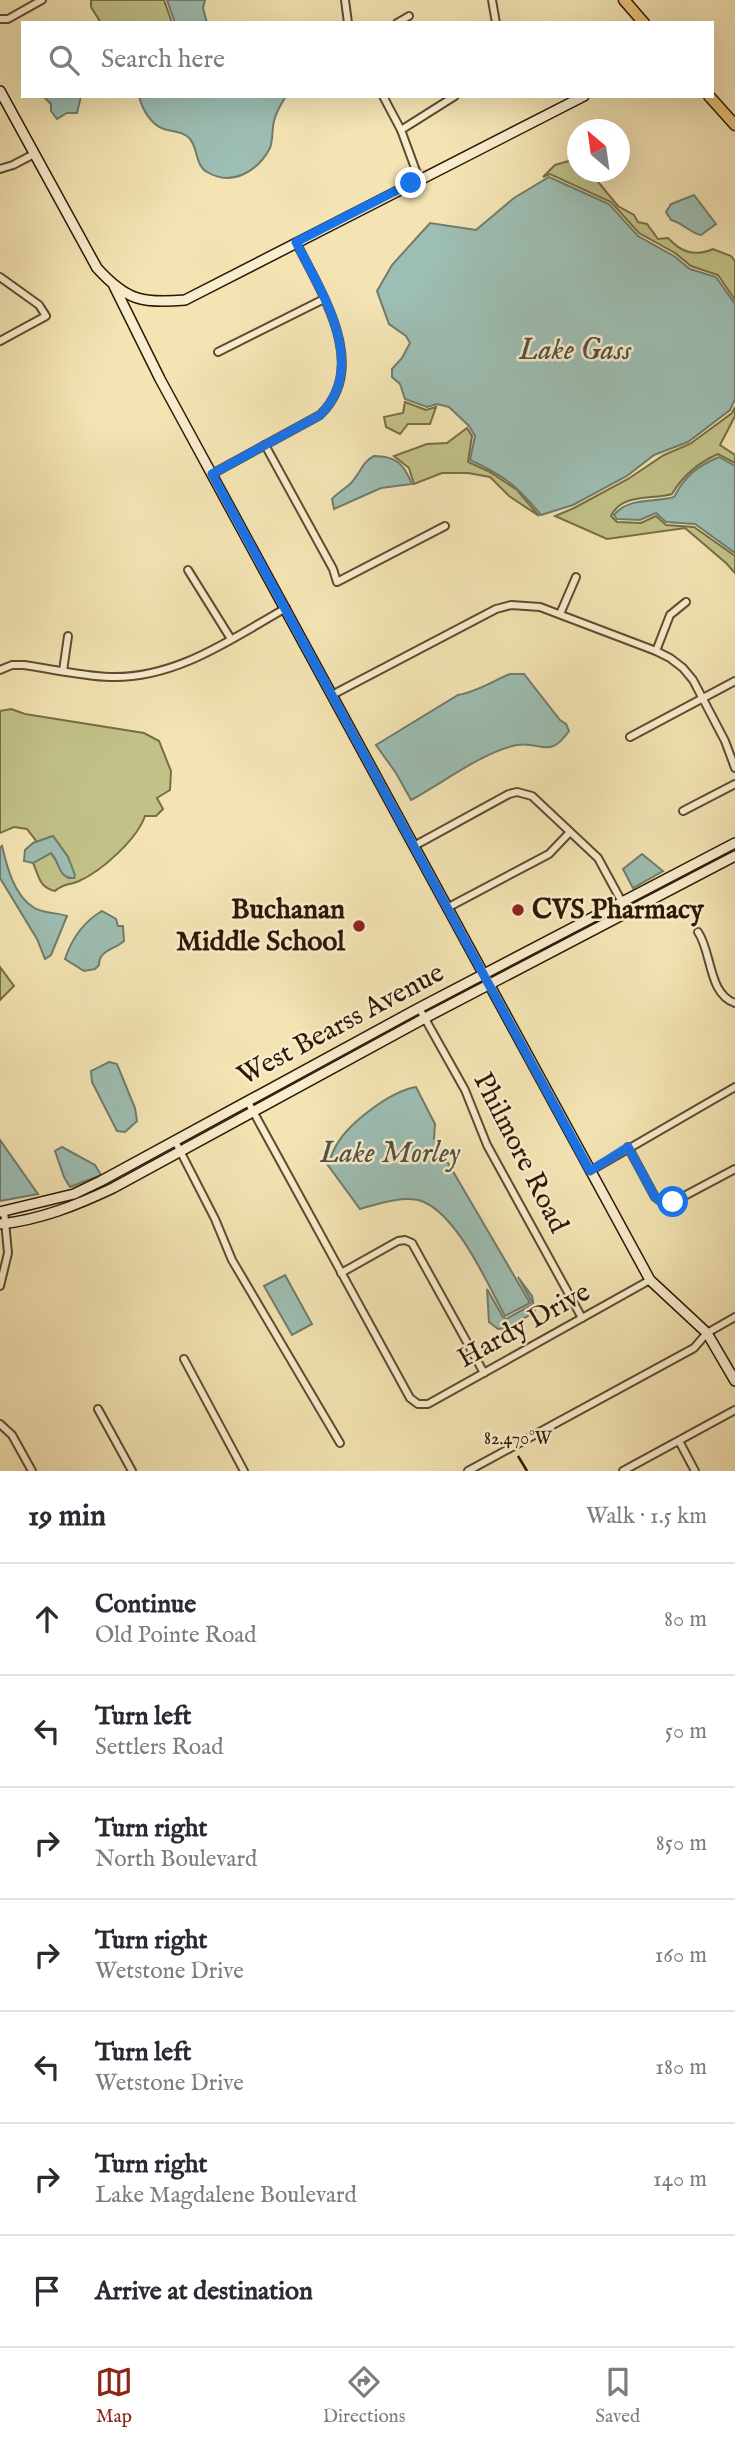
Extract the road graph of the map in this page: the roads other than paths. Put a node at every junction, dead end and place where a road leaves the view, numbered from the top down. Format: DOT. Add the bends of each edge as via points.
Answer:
graph roads {
  1 [pos="42,0"];
  2 [pos="345,0"];
  3 [pos="492,0"];
  4 [pos="624,0"];
  5 [pos="35,2"];
  6 [pos="409,16"];
  7 [pos="0,19"];
  8 [pos="348,21"];
  9 [pos="400,21"];
  10 [pos="496,21"];
  11 [pos="642,21"];
  12 [pos="0,91"];
  13 [pos="384,98"];
  14 [pos="452,98"];
  15 [pos="580,98"];
  16 [pos="711,98"];
  17 [pos="735,125"];
  18 [pos="401,130"];
  19 [pos="34,154"];
  20 [pos="0,169"];
  21 [pos="419,179"];
  22 [pos="296,242"];
  23 [pos="0,277"];
  24 [pos="114,286"];
  25 [pos="324,299"];
  26 [pos="143,300"];
  27 [pos="128,318"];
  28 [pos="0,341"];
  29 [pos="218,352"];
  30 [pos="265,446"];
  31 [pos="212,474"];
  32 [pos="445,526"];
  33 [pos="188,570"];
  34 [pos="576,577"];
  35 [pos="687,603"];
  36 [pos="286,608"];
  37 [pos="560,614"];
  38 [pos="68,636"];
  39 [pos="231,639"];
  40 [pos="656,651"];
  41 [pos="0,670"];
  42 [pos="63,671"];
  43 [pos="735,681"];
  44 [pos="332,695"];
  45 [pos="703,699"];
  46 [pos="631,737"];
  47 [pos="735,768"];
  48 [pos="735,784"];
  49 [pos="683,811"];
  50 [pos="570,832"];
  51 [pos="735,843"];
  52 [pos="414,846"];
  53 [pos="735,856"];
  54 [pos="621,901"];
  55 [pos="447,908"];
  56 [pos="628,911"];
  57 [pos="698,932"];
  58 [pos="484,974"];
  59 [pos="490,984"];
  60 [pos="735,1003"];
  61 [pos="419,1008"];
  62 [pos="425,1018"];
  63 [pos="324,1060"];
  64 [pos="330,1070"];
  65 [pos="735,1087"];
  66 [pos="248,1102"];
  67 [pos="254,1111"];
  68 [pos="175,1141"];
  69 [pos="628,1147"];
  70 [pos="180,1151"];
  71 [pos="735,1169"];
  72 [pos="590,1171"];
  73 [pos="118,1172"];
  74 [pos="123,1182"];
  75 [pos="2,1211"];
  76 [pos="3,1224"];
  77 [pos="341,1273"];
  78 [pos="650,1280"];
  79 [pos="0,1286"];
  80 [pos="735,1317"];
  81 [pos="582,1318"];
  82 [pos="706,1333"];
  83 [pos="184,1359"];
  84 [pos="484,1373"];
  85 [pos="735,1381"];
  86 [pos="98,1409"];
  87 [pos="735,1410"];
  88 [pos="0,1424"];
  89 [pos="679,1441"];
  90 [pos="340,1443"];
  91 [pos="32,1471"];
  92 [pos="132,1471"];
  93 [pos="244,1471"];
  94 [pos="468,1471"];
  95 [pos="623,1471"];
  96 [pos="695,1471"];
  1 -- 5 [label="street"];
  2 -- 8 [label="street"];
  3 -- 10 [label="street"];
  4 -- 11 [label="main road"];
  5 -- 7 [label="street"];
  6 -- 9 [label="street"];
  12 -- 19 [label="street"];
  13 -- 18 [label="street"];
  14 -- 18 [label="street"];
  15 -- 21 [label="street"];
  16 -- 17 [label="main road"];
  18 -- 21 [label="street"];
  19 -- 20 [label="street"];
  19 -- 24 [label="street" via="97,268"];
  21 -- 22 [label="street"];
  22 -- 25 [label="street"];
  22 -- 26 [label="street" via="185,300"];
  23 -- 28 [label="street" via="39,305 46,316"];
  24 -- 26 [label="street"];
  24 -- 27 [label="street"];
  25 -- 29 [label="street"];
  25 -- 30 [label="street" via="341,345 336,394 320,415"];
  26 -- 27 [label="street"];
  27 -- 31 [label="street"];
  30 -- 31 [label="street"];
  30 -- 32 [label="street" via="337,582"];
  31 -- 36 [label="street"];
  33 -- 39 [label="street"];
  34 -- 37 [label="street"];
  35 -- 40 [label="street" via="670,615"];
  36 -- 39 [label="street"];
  36 -- 44 [label="street"];
  37 -- 40 [label="street"];
  37 -- 44 [label="street" via="527,605 496,609"];
  38 -- 42 [label="street"];
  39 -- 42 [label="street" via="186,663 150,674 110,677"];
  40 -- 45 [label="street" via="683,668"];
  41 -- 42 [label="street" via="24,665"];
  43 -- 45 [label="street"];
  44 -- 52 [label="street"];
  45 -- 46 [label="street"];
  45 -- 47 [label="street"];
  48 -- 49 [label="street"];
  50 -- 52 [label="street" via="532,796 517,792"];
  50 -- 54 [label="street" via="598,858"];
  50 -- 55 [label="street" via="549,854"];
  51 -- 54 [label="street, West Bearss Avenue"];
  52 -- 55 [label="street"];
  53 -- 56 [label="street, West Bearss Avenue"];
  54 -- 56 [label="street"];
  54 -- 58 [label="street, West Bearss Avenue"];
  55 -- 58 [label="street"];
  56 -- 59 [label="street, West Bearss Avenue"];
  57 -- 60 [label="street" via="721,993"];
  58 -- 59 [label="street"];
  58 -- 61 [label="street, West Bearss Avenue"];
  59 -- 62 [label="street, West Bearss Avenue"];
  59 -- 72 [label="street"];
  61 -- 62 [label="street, Philmore Road"];
  61 -- 63 [label="street, West Bearss Avenue"];
  62 -- 64 [label="street, West Bearss Avenue"];
  62 -- 81 [label="street, Philmore Road" via="465,1090 487,1145"];
  63 -- 64 [label="street"];
  63 -- 66 [label="street, West Bearss Avenue"];
  64 -- 67 [label="street, West Bearss Avenue"];
  65 -- 69 [label="street"];
  66 -- 67 [label="street"];
  66 -- 68 [label="street, West Bearss Avenue"];
  67 -- 70 [label="street, West Bearss Avenue"];
  67 -- 77 [label="street"];
  68 -- 70 [label="street"];
  68 -- 73 [label="street, West Bearss Avenue"];
  69 -- 71 [label="street" via="655,1197 663,1203"];
  69 -- 72 [label="street"];
  70 -- 74 [label="street, West Bearss Avenue"];
  70 -- 90 [label="street" via="232,1260"];
  72 -- 78 [label="street"];
  73 -- 74 [label="street"];
  73 -- 75 [label="street, West Bearss Avenue" via="74,1194"];
  74 -- 76 [label="street, West Bearss Avenue" via="75,1205"];
  75 -- 76 [label="street"];
  76 -- 79 [label="street" via="8,1253"];
  77 -- 84 [label="street, Hardy Drive" via="410,1398 418,1404 428,1404"];
  77 -- 84 [label="street" via="398,1241 412,1243"];
  78 -- 81 [label="street, Hardy Drive"];
  78 -- 82 [label="street"];
  80 -- 82 [label="street"];
  81 -- 84 [label="street, Hardy Drive"];
  82 -- 85 [label="street"];
  82 -- 94 [label="street" via="694,1348"];
  83 -- 93 [label="street"];
  86 -- 92 [label="street"];
  87 -- 89 [label="street"];
  88 -- 91 [label="street" via="12,1435"];
  89 -- 95 [label="street"];
  89 -- 96 [label="street"];
}
